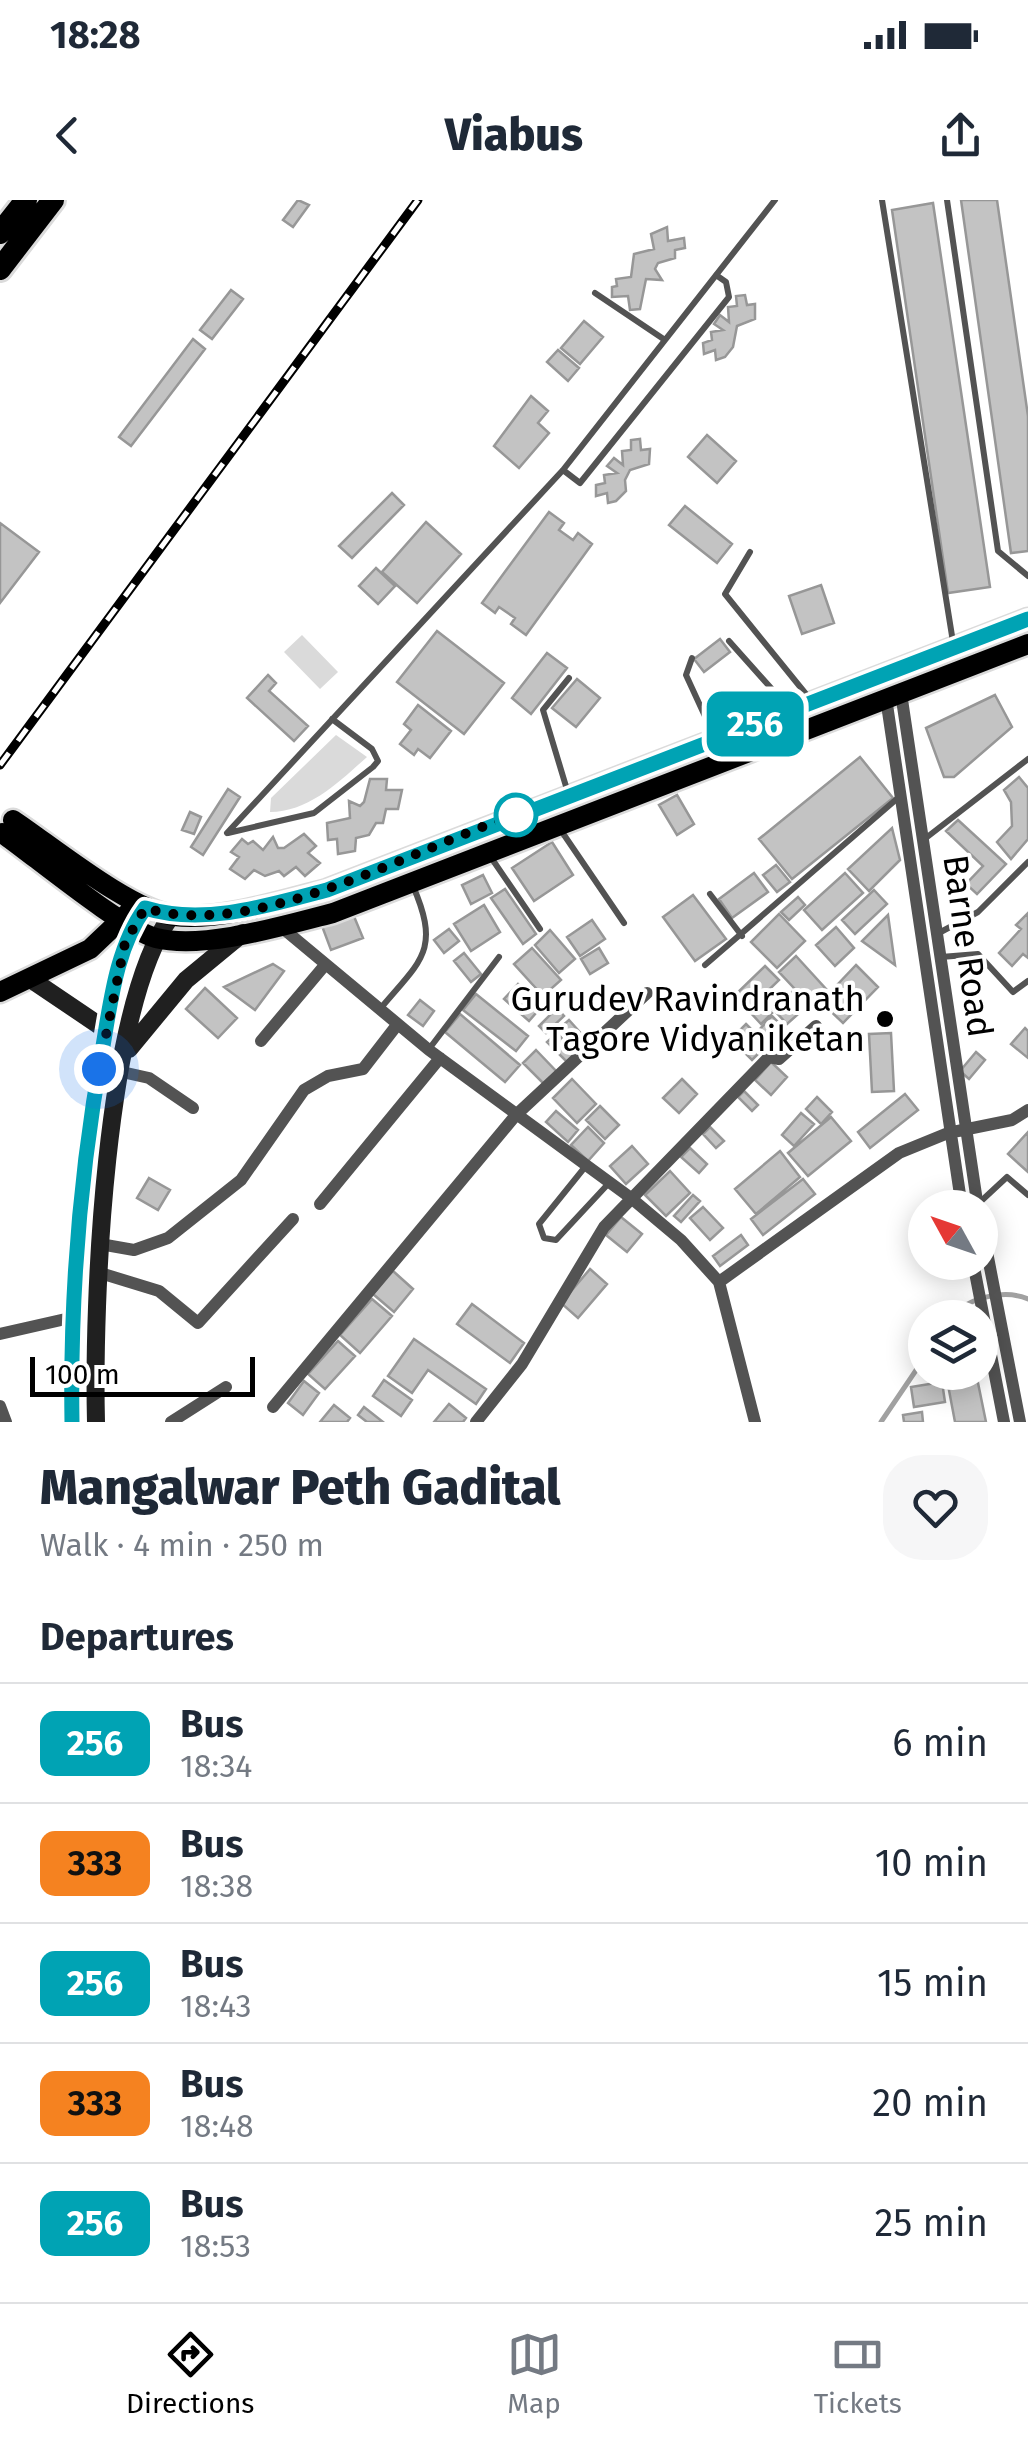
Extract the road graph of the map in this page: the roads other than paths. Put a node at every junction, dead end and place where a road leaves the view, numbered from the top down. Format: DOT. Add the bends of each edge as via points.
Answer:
graph roads {
  1 [pos="52,200"];
  2 [pos="776,200"];
  3 [pos="882,200"];
  4 [pos="947,200"];
  5 [pos="22,201"];
  6 [pos="0,233"];
  7 [pos="0,269"];
  8 [pos="716,276"];
  9 [pos="594,293"];
  10 [pos="665,340"];
  11 [pos="563,470"];
  12 [pos="750,552"];
  13 [pos="1028,576"];
  14 [pos="1028,619"];
  15 [pos="730,641"];
  16 [pos="1028,644"];
  17 [pos="954,648"];
  18 [pos="692,658"];
  19 [pos="569,678"];
  20 [pos="894,695"];
  21 [pos="812,702"];
  22 [pos="790,710"];
  23 [pos="332,719"];
  24 [pos="716,739"];
  25 [pos="1028,759"];
  26 [pos="569,795"];
  27 [pos="900,796"];
  28 [pos="556,824"];
  29 [pos="8,826"];
  30 [pos="922,841"];
  31 [pos="487,851"];
  32 [pos="1028,862"];
  33 [pos="411,880"];
  34 [pos="710,894"];
  35 [pos="134,901"];
  36 [pos="102,904"];
  37 [pos="172,916"];
  38 [pos="624,924"];
  39 [pos="280,926"];
  40 [pos="540,929"];
  41 [pos="126,930"];
  42 [pos="243,932"];
  43 [pos="936,935"];
  44 [pos="742,936"];
  45 [pos="156,938"];
  46 [pos="499,957"];
  47 [pos="940,957"];
  48 [pos="67,959"];
  49 [pos="325,965"];
  50 [pos="705,965"];
  51 [pos="28,978"];
  52 [pos="1028,982"];
  53 [pos="0,992"];
  54 [pos="647,993"];
  55 [pos="379,1010"];
  56 [pos="397,1025"];
  57 [pos="816,1026"];
  58 [pos="106,1030"];
  59 [pos="260,1041"];
  60 [pos="435,1054"];
  61 [pos="124,1063"];
  62 [pos="193,1108"];
  63 [pos="1028,1110"];
  64 [pos="516,1115"];
  65 [pos="964,1130"];
  66 [pos="948,1133"];
  67 [pos="586,1166"];
  68 [pos="610,1182"];
  69 [pos="959,1190"];
  70 [pos="975,1190"];
  71 [pos="995,1190"];
  72 [pos="1028,1195"];
  73 [pos="631,1198"];
  74 [pos="320,1204"];
  75 [pos="293,1219"];
  76 [pos="100,1244"];
  77 [pos="97,1272"];
  78 [pos="976,1280"];
  79 [pos="992,1280"];
  80 [pos="720,1282"];
  81 [pos="70,1318"];
  82 [pos="0,1334"];
  83 [pos="226,1387"];
  84 [pos="0,1406"];
  85 [pos="273,1408"];
  86 [pos="755,1421"];
  87 [pos="6,1422"];
  88 [pos="72,1422"];
  89 [pos="96,1422"];
  90 [pos="171,1422"];
  91 [pos="476,1422"];
  92 [pos="1004,1422"];
  93 [pos="1020,1422"];
  1 -- 7 [label="highway"];
  2 -- 8 [label="lane"];
  3 -- 17 [label="lane"];
  4 -- 13 [label="lane" via="998,551"];
  5 -- 6 [label="highway"];
  8 -- 10 [label="lane"];
  8 -- 11 [label="lane" via="726,282 729,297 580,484"];
  9 -- 10 [label="lane"];
  10 -- 11 [label="lane"];
  11 -- 23 [label="lane"];
  12 -- 21 [label="lane" via="724,594"];
  14 -- 17 [label="main road"];
  15 -- 22 [label="lane"];
  16 -- 20 [label="main road"];
  17 -- 21 [label="main road"];
  18 -- 24 [label="lane" via="686,675"];
  19 -- 26 [label="lane" via="543,710"];
  20 -- 27 [label="street, Barne Road"];
  20 -- 28 [label="main road"];
  20 -- 30 [label="street, Barne Road"];
  21 -- 22 [label="main road"];
  22 -- 24 [label="main road"];
  23 -- 23 [label="lane" via="266,790 227,833 314,813 373,767 378,761 372,749"];
  24 -- 26 [label="main road"];
  25 -- 30 [label="lane"];
  26 -- 37 [label="main road" via="327,890 274,904"];
  27 -- 44 [label="lane"];
  27 -- 66 [label="street, Barne Road"];
  28 -- 31 [label="main road"];
  28 -- 38 [label="lane"];
  29 -- 35 [label="main road"];
  29 -- 36 [label="main road"];
  30 -- 43 [label="street, Barne Road"];
  31 -- 33 [label="main road"];
  31 -- 40 [label="lane"];
  32 -- 43 [label="lane" via="978,912"];
  33 -- 39 [label="main road"];
  33 -- 55 [label="lane" via="428,920 428,938 423,955"];
  34 -- 44 [label="lane"];
  35 -- 37 [label="main road"];
  35 -- 41 [label="main road"];
  36 -- 41 [label="main road"];
  36 -- 48 [label="main road" via="97,929"];
  37 -- 45 [label="main road"];
  39 -- 42 [label="main road"];
  39 -- 49 [label="street"];
  41 -- 45 [label="main road"];
  41 -- 48 [label="main road"];
  41 -- 58 [label="main road"];
  42 -- 45 [label="main road"];
  42 -- 61 [label="main road" via="158,1009"];
  43 -- 47 [label="street, Barne Road"];
  44 -- 50 [label="lane"];
  45 -- 61 [label="main road"];
  46 -- 60 [label="lane"];
  47 -- 52 [label="lane" via="978,954 1013,992"];
  47 -- 65 [label="street, Barne Road"];
  48 -- 51 [label="main road"];
  49 -- 55 [label="street"];
  49 -- 59 [label="street"];
  51 -- 53 [label="main road"];
  51 -- 58 [label="main road"];
  54 -- 64 [label="street"];
  55 -- 56 [label="street"];
  56 -- 60 [label="street"];
  56 -- 76 [label="street" via="363,1069 328,1076 304,1090 242,1180 168,1238 134,1250"];
  57 -- 73 [label="street" via="779,1058 770,1057"];
  58 -- 81 [label="main road"];
  60 -- 64 [label="street"];
  60 -- 74 [label="street"];
  61 -- 62 [label="street"];
  61 -- 76 [label="main road"];
  63 -- 65 [label="street"];
  64 -- 67 [label="street"];
  64 -- 85 [label="street"];
  65 -- 66 [label="street"];
  65 -- 70 [label="street, Barne Road"];
  66 -- 69 [label="street, Barne Road"];
  66 -- 80 [label="street" via="900,1153"];
  67 -- 68 [label="street"];
  67 -- 68 [label="lane" via="539,1224 544,1238 556,1240"];
  68 -- 73 [label="street"];
  71 -- 72 [label="lane" via="1007,1176"];
  73 -- 80 [label="street"];
  73 -- 91 [label="street" via="604,1227 522,1364"];
  75 -- 77 [label="street" via="198,1323 159,1290"];
  76 -- 77 [label="main road"];
  77 -- 89 [label="main road"];
  78 -- 92 [label="street"];
  79 -- 93 [label="street, Barne Road"];
  80 -- 86 [label="street"];
  81 -- 82 [label="street"];
  81 -- 88 [label="main road"];
  83 -- 90 [label="street"];
  84 -- 87 [label="street"];
}
